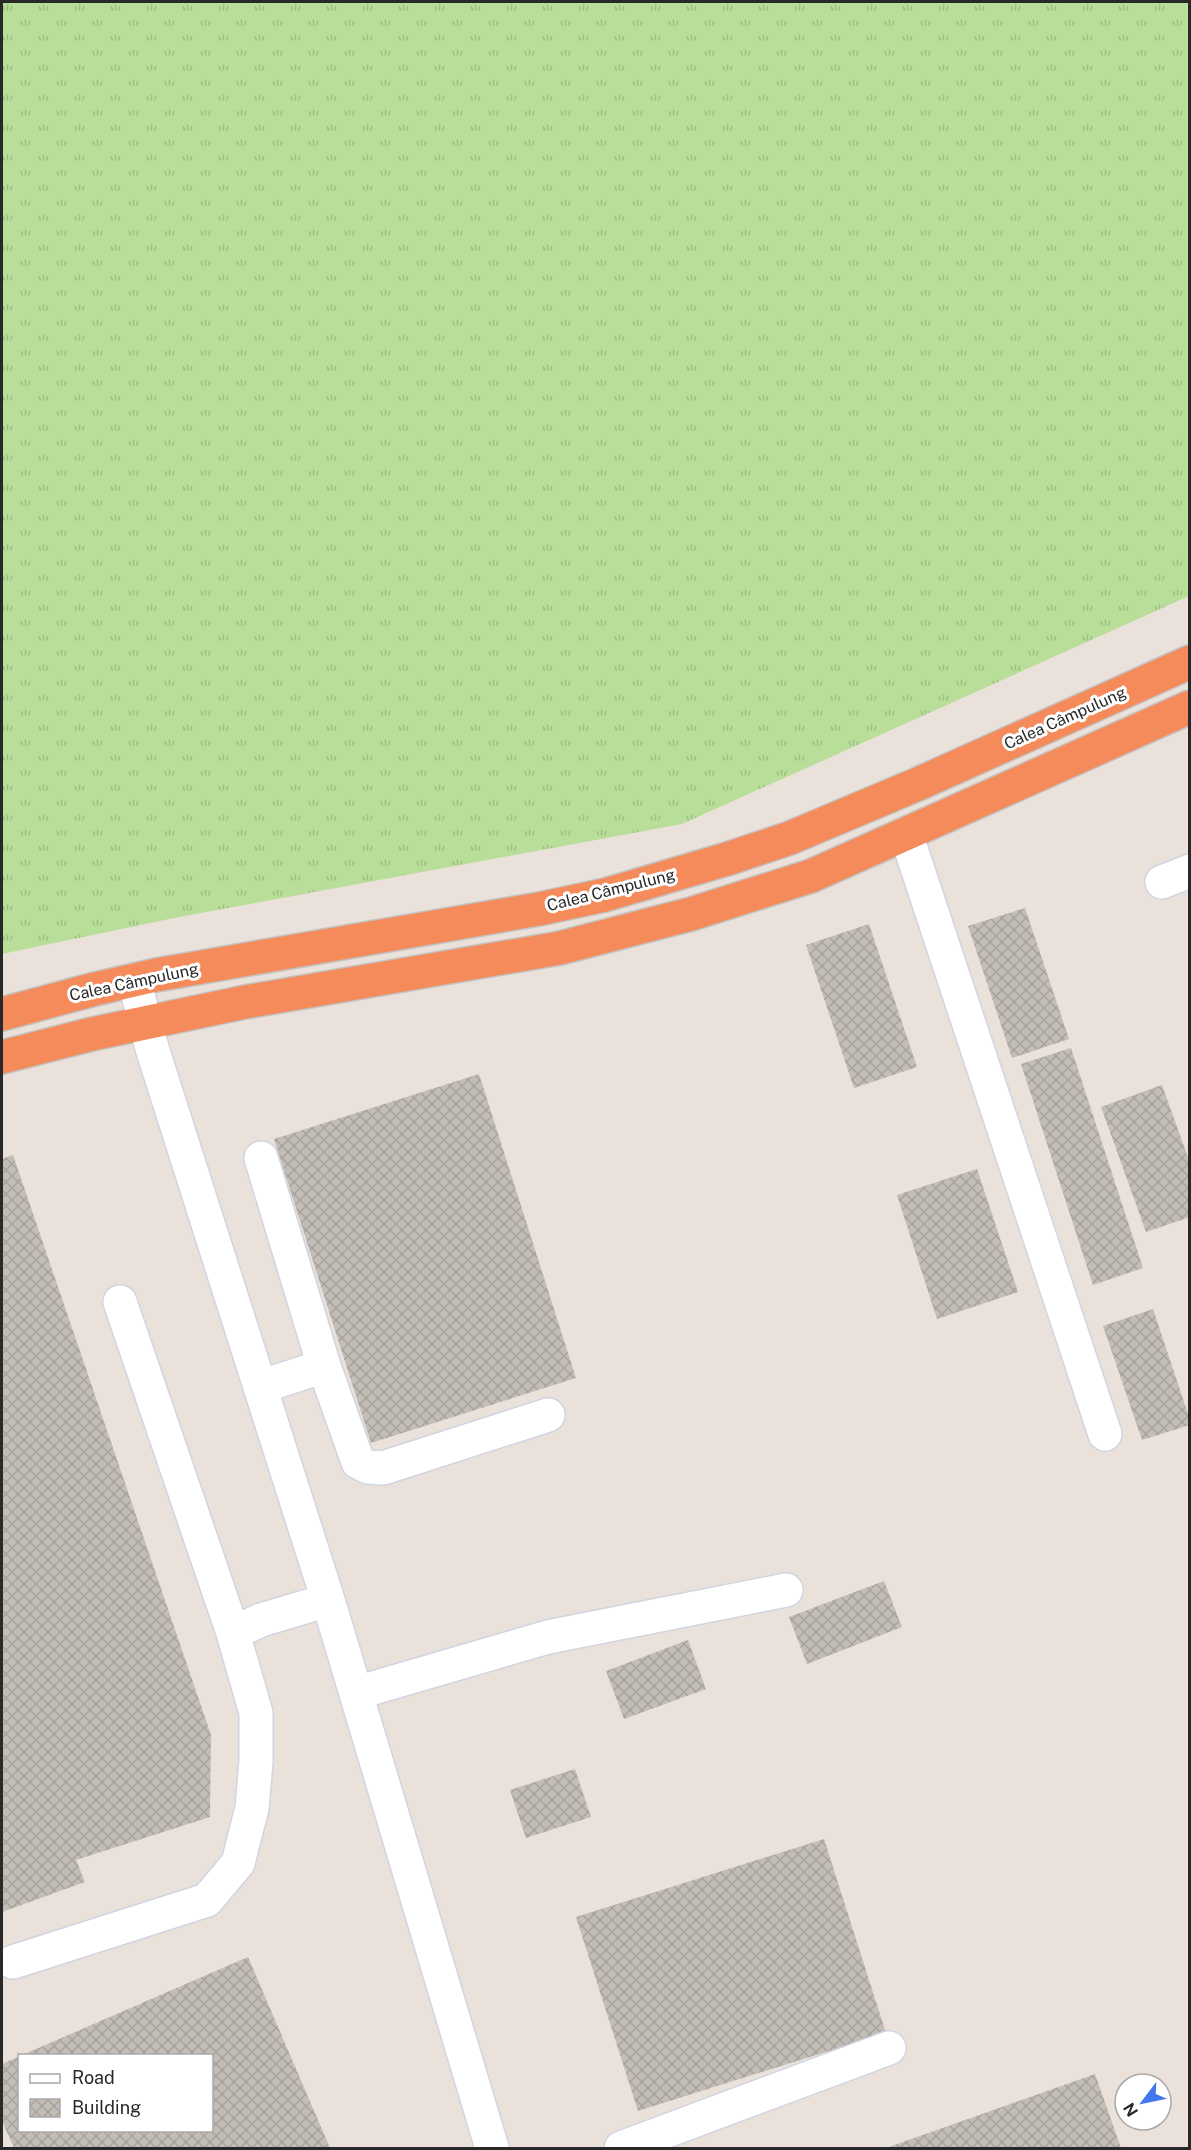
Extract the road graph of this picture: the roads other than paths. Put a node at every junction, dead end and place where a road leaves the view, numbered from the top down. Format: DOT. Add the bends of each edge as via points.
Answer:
graph roads {
  1 [pos="1190,662"];
  2 [pos="1190,707"];
  3 [pos="906,834"];
  4 [pos="134,980"];
  5 [pos="2,1014"];
  6 [pos="144,1022"];
  7 [pos="2,1058"];
  8 [pos="261,1158"];
  9 [pos="120,1302"];
  10 [pos="324,1366"];
  11 [pos="260,1387"];
  12 [pos="548,1415"];
  13 [pos="1105,1434"];
  14 [pos="786,1590"];
  15 [pos="327,1600"];
  16 [pos="234,1633"];
  17 [pos="356,1693"];
  18 [pos="13,1962"];
  19 [pos="889,2048"];
  20 [pos="492,2148"];
  21 [pos="621,2148"];
  1 -- 4 [label="highway, Calea Câmpulung" via="918,784 790,838 727,859 604,895 539,909"];
  2 -- 3 [label="highway"];
  3 -- 6 [label="highway" via="811,876 611,936"];
  3 -- 13 [label="street"];
  4 -- 5 [label="highway, Calea Câmpulung"];
  4 -- 6 [label="street"];
  6 -- 7 [label="highway"];
  6 -- 11 [label="street"];
  8 -- 10 [label="street"];
  9 -- 16 [label="street"];
  10 -- 11 [label="street"];
  10 -- 12 [label="street" via="358,1461 368,1467 383,1468"];
  11 -- 15 [label="street"];
  14 -- 17 [label="street" via="548,1637"];
  15 -- 16 [label="street" via="261,1620"];
  15 -- 17 [label="street"];
  16 -- 18 [label="street" via="256,1713 252,1808 238,1863 207,1900"];
  17 -- 20 [label="street"];
  19 -- 21 [label="street"];
}
